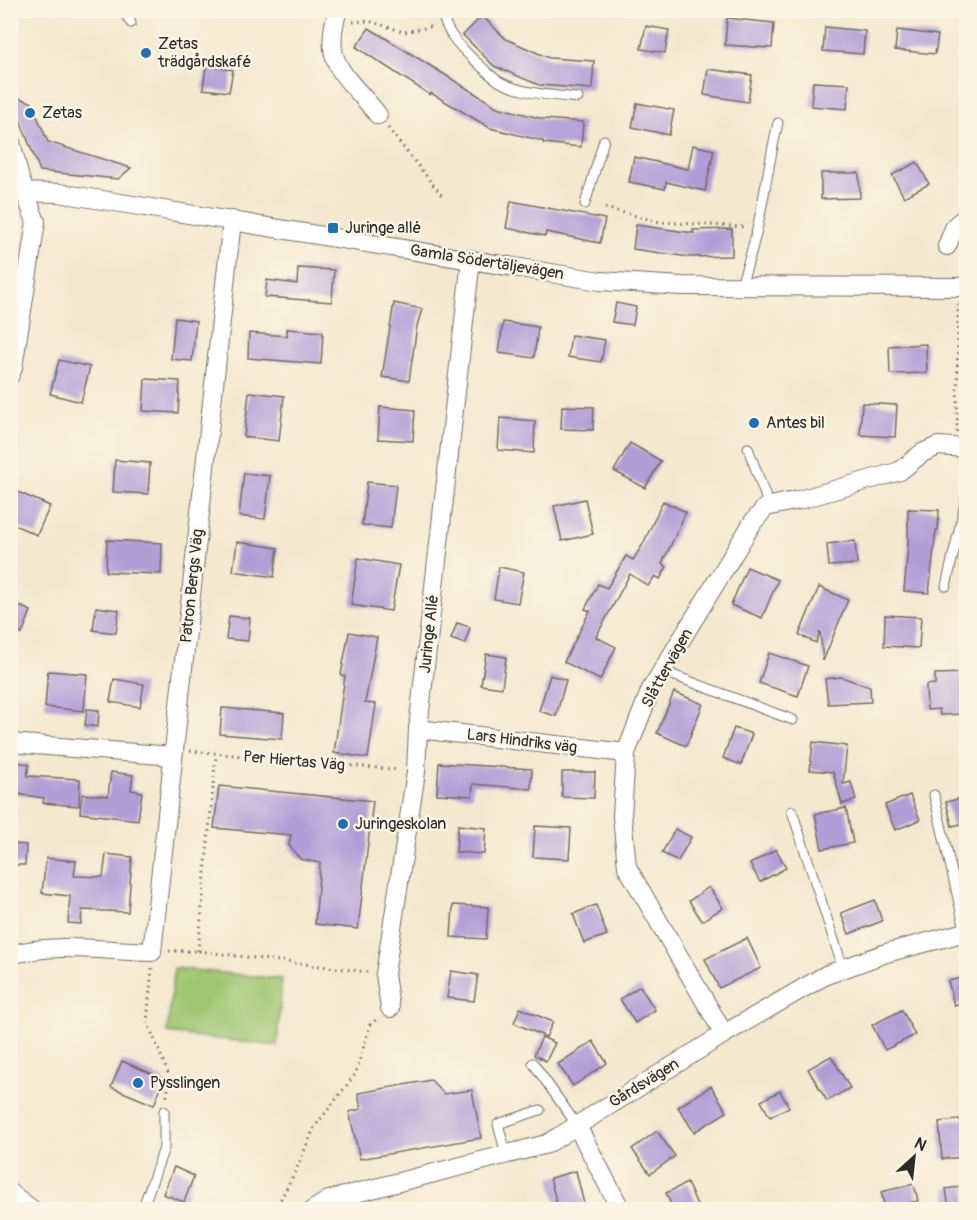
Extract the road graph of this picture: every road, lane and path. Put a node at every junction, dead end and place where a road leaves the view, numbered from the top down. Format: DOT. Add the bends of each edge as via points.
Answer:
graph roads {
  1 [pos="123,10"];
  2 [pos="338,10"];
  3 [pos="441,10"];
  4 [pos="358,21"];
  5 [pos="131,23"];
  6 [pos="444,23"];
  7 [pos="578,98"];
  8 [pos="378,115"];
  9 [pos="778,123"];
  10 [pos="10,138"];
  11 [pos="604,140"];
  12 [pos="18,192"];
  13 [pos="443,196"];
  14 [pos="585,204"];
  15 [pos="605,208"];
  16 [pos="966,217"];
  17 [pos="232,220"];
  18 [pos="759,228"];
  19 [pos="947,246"];
  20 [pos="471,259"];
  21 [pos="740,286"];
  22 [pos="962,287"];
  23 [pos="10,375"];
  24 [pos="748,448"];
  25 [pos="962,448"];
  26 [pos="966,500"];
  27 [pos="769,506"];
  28 [pos="946,586"];
  29 [pos="662,671"];
  30 [pos="793,720"];
  31 [pos="418,729"];
  32 [pos="10,743"];
  33 [pos="173,753"];
  34 [pos="626,753"];
  35 [pos="216,754"];
  36 [pos="416,772"];
  37 [pos="934,795"];
  38 [pos="792,811"];
  39 [pos="966,932"];
  40 [pos="198,951"];
  41 [pos="152,952"];
  42 [pos="10,955"];
  43 [pos="843,969"];
  44 [pos="385,974"];
  45 [pos="390,1008"];
  46 [pos="724,1034"];
  47 [pos="533,1063"];
  48 [pos="540,1110"];
  49 [pos="164,1111"];
  50 [pos="576,1124"];
  51 [pos="506,1154"];
  52 [pos="10,1193"];
  53 [pos="33,1209"];
  54 [pos="142,1209"];
  55 [pos="275,1209"];
  56 [pos="313,1209"];
  57 [pos="621,1209"];
  1 -- 5 [label="lane"];
  2 -- 8 [label="street" via="332,41 335,62"];
  3 -- 6 [label="lane"];
  4 -- 6 [label="path" via="404,32"];
  6 -- 7 [label="lane" via="463,50 500,81 545,95"];
  8 -- 13 [label="path"];
  9 -- 18 [label="lane"];
  10 -- 12 [label="street" via="20,179"];
  11 -- 14 [label="lane"];
  12 -- 17 [label="street, Gamla Södertäljevägen" via="59,193"];
  12 -- 23 [label="street" via="36,222"];
  15 -- 18 [label="path" via="660,222"];
  16 -- 19 [label="street" via="955,226"];
  17 -- 20 [label="street, Gamla Södertäljevägen"];
  17 -- 33 [label="street, Patron Bergs Väg"];
  18 -- 21 [label="lane"];
  20 -- 21 [label="street, Gamla Södertäljevägen" via="600,281"];
  20 -- 31 [label="street, Juringe Allé"];
  21 -- 22 [label="street, Gamla Södertäljevägen"];
  22 -- 25 [label="path"];
  24 -- 27 [label="lane"];
  25 -- 27 [label="street" via="938,446 900,471"];
  26 -- 28 [label="lane"];
  27 -- 29 [label="street, Slåttervägen" via="753,522"];
  29 -- 30 [label="lane"];
  29 -- 34 [label="street, Slåttervägen"];
  31 -- 34 [label="street, Lars Hindriks väg"];
  31 -- 36 [label="street, Juringe Allé"];
  32 -- 33 [label="street"];
  33 -- 35 [label="path, Per Hiertas Väg"];
  33 -- 41 [label="street, Patron Bergs Väg"];
  34 -- 46 [label="street, Slåttervägen" via="622,816 627,867"];
  35 -- 36 [label="path, Per Hiertas Väg"];
  35 -- 40 [label="path"];
  36 -- 44 [label="street, Juringe Allé"];
  37 -- 39 [label="lane"];
  38 -- 43 [label="lane"];
  39 -- 43 [label="street, Gårdsvägen"];
  40 -- 41 [label="path"];
  40 -- 44 [label="path"];
  41 -- 42 [label="street" via="56,947"];
  41 -- 49 [label="path" via="147,1021 170,1078"];
  43 -- 46 [label="street, Gårdsvägen"];
  44 -- 45 [label="street, Juringe Allé"];
  45 -- 55 [label="path" via="370,1025 356,1073 314,1128"];
  46 -- 50 [label="street, Gårdsvägen"];
  47 -- 50 [label="lane"];
  48 -- 51 [label="lane" via="498,1124"];
  49 -- 54 [label="lane" via="164,1148"];
  50 -- 51 [label="street, Gårdsvägen" via="547,1144"];
  50 -- 57 [label="street"];
  51 -- 56 [label="street, Gårdsvägen" via="329,1200"];
  52 -- 53 [label="street"];
}
